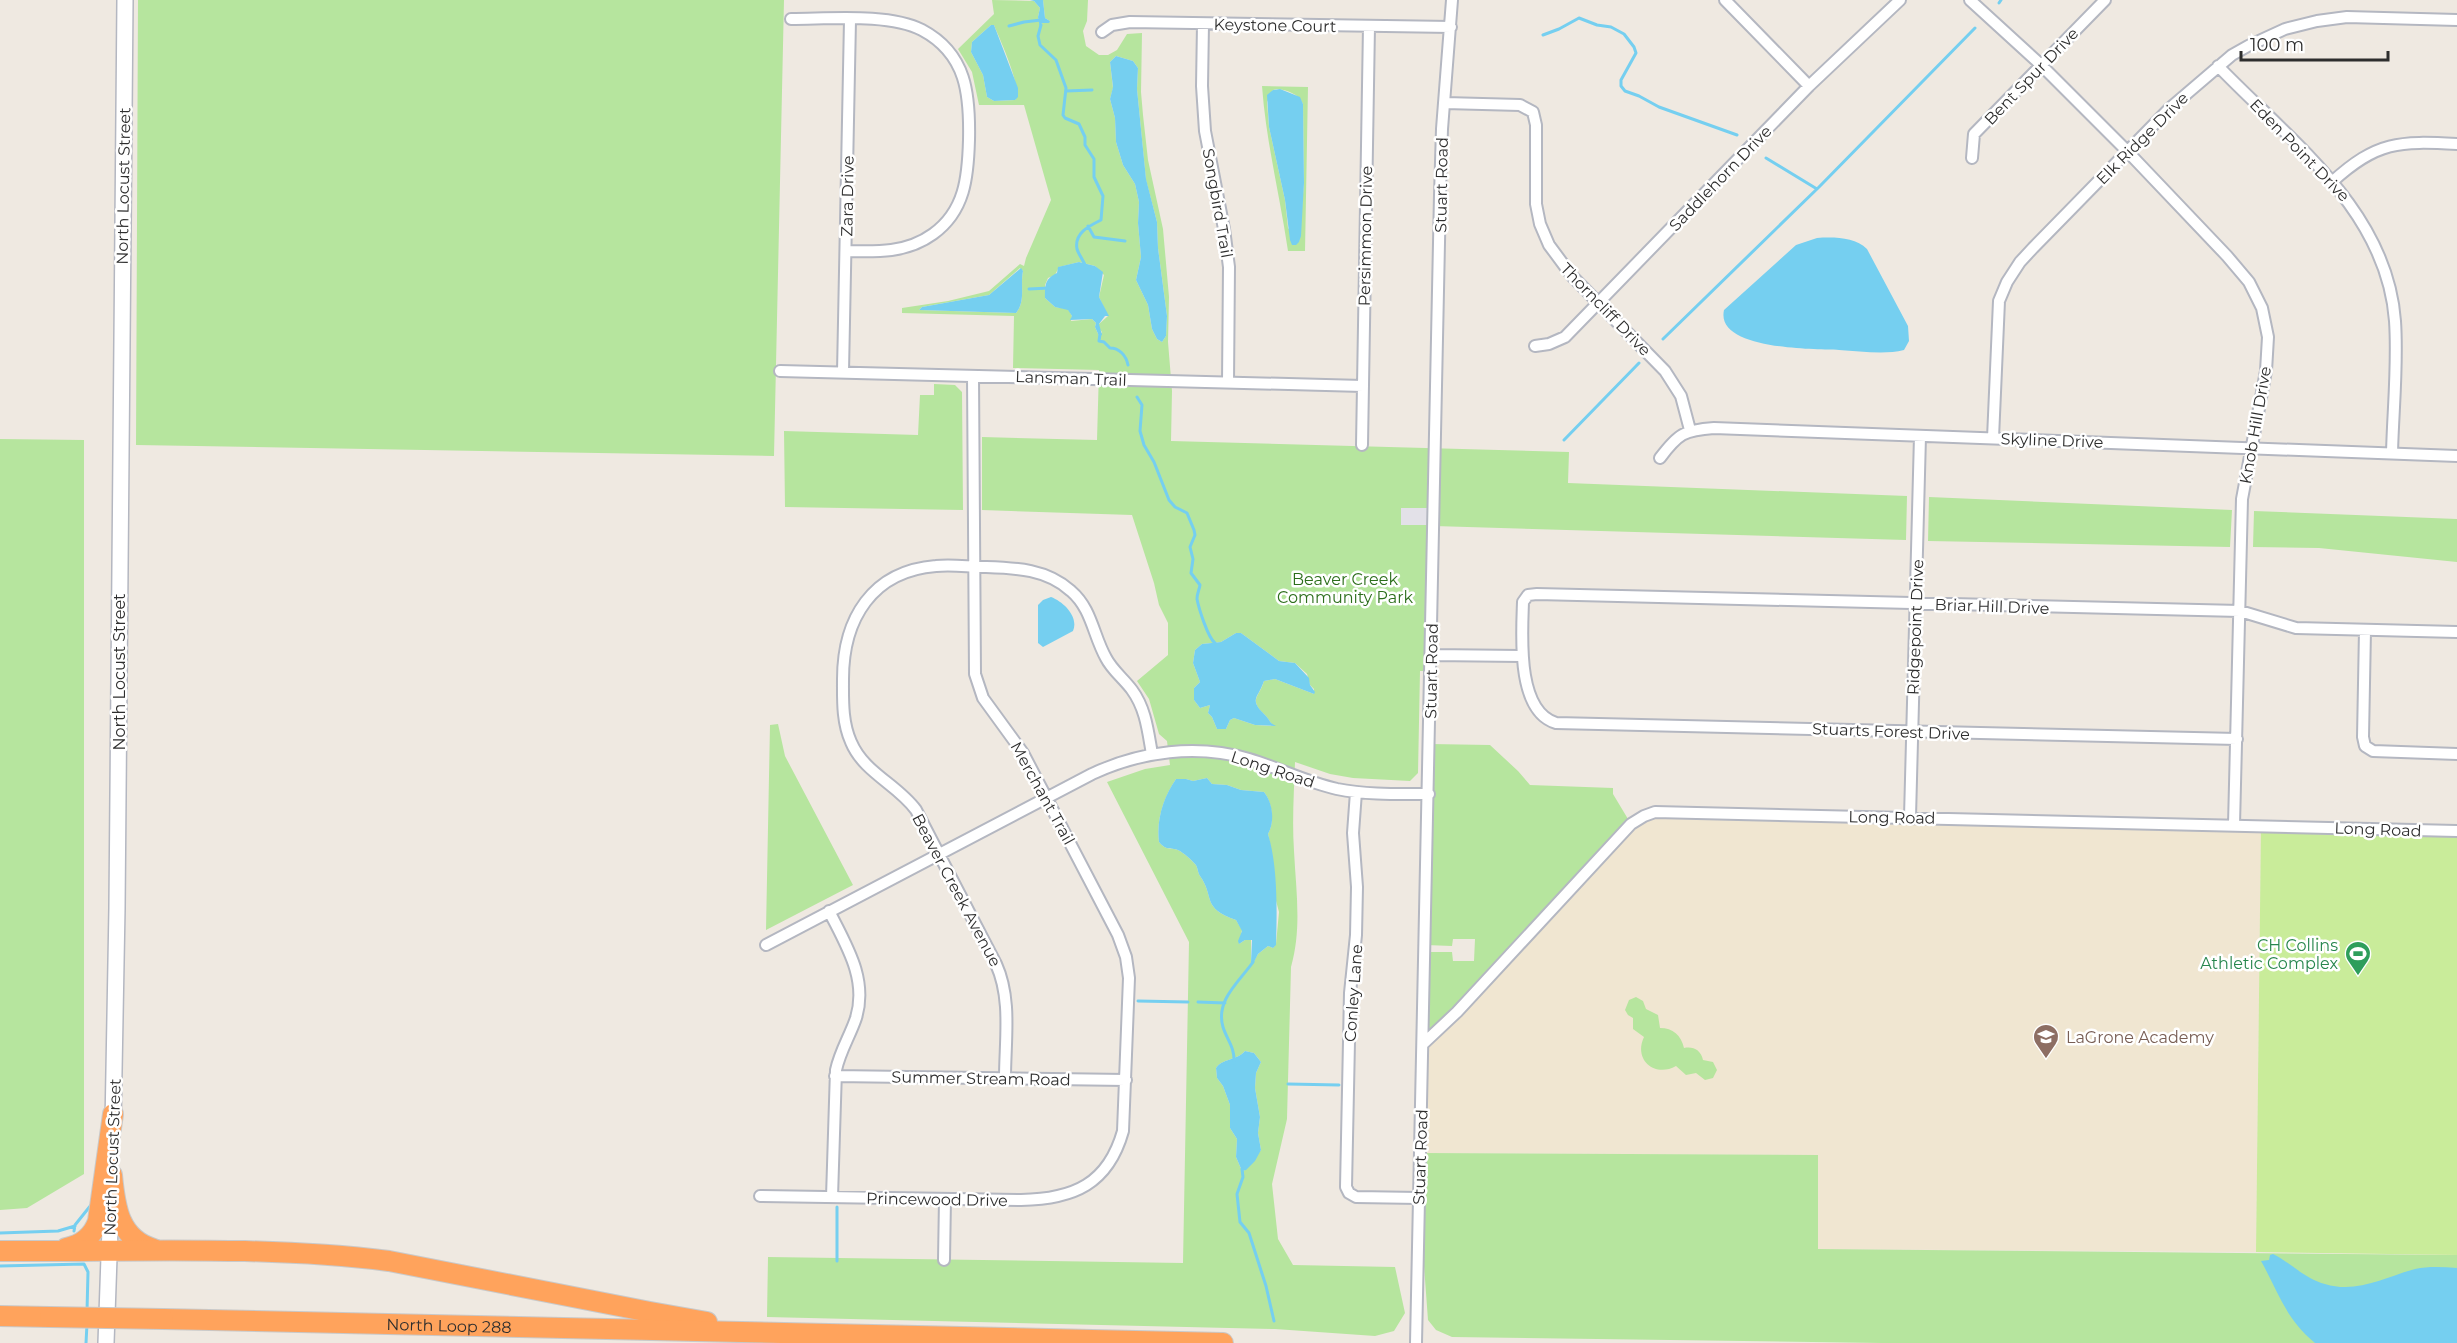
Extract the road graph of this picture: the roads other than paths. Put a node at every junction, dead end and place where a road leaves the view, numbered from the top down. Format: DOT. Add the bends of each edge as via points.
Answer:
graph roads {
  1 [pos="125,0"];
  2 [pos="1452,0"];
  3 [pos="1725,0"];
  4 [pos="1900,0"];
  5 [pos="1970,0"];
  6 [pos="2105,0"];
  7 [pos="791,19"];
  8 [pos="850,20"];
  9 [pos="2457,20"];
  10 [pos="1203,24"];
  11 [pos="1369,26"];
  12 [pos="1450,27"];
  13 [pos="1102,32"];
  14 [pos="2041,65"];
  15 [pos="2218,66"];
  16 [pos="1809,86"];
  17 [pos="1445,103"];
  18 [pos="2457,144"];
  19 [pos="2128,152"];
  20 [pos="1972,158"];
  21 [pos="2332,182"];
  22 [pos="846,251"];
  23 [pos="1598,302"];
  24 [pos="1535,346"];
  25 [pos="780,371"];
  26 [pos="843,372"];
  27 [pos="973,375"];
  28 [pos="1228,382"];
  29 [pos="1363,386"];
  30 [pos="1690,430"];
  31 [pos="1920,436"];
  32 [pos="1993,438"];
  33 [pos="1362,445"];
  34 [pos="2252,448"];
  35 [pos="2392,453"];
  36 [pos="2457,456"];
  37 [pos="1660,458"];
  38 [pos="973,567"];
  39 [pos="1916,603"];
  40 [pos="2240,611"];
  41 [pos="2365,630"];
  42 [pos="2457,632"];
  43 [pos="1432,655"];
  44 [pos="1521,656"];
  45 [pos="1912,732"];
  46 [pos="2237,740"];
  47 [pos="1152,754"];
  48 [pos="2457,754"];
  49 [pos="1356,792"];
  50 [pos="1429,794"];
  51 [pos="1046,798"];
  52 [pos="1910,817"];
  53 [pos="2234,825"];
  54 [pos="2457,831"];
  55 [pos="939,854"];
  56 [pos="829,911"];
  57 [pos="766,945"];
  58 [pos="1424,1043"];
  59 [pos="835,1076"];
  60 [pos="1005,1078"];
  61 [pos="1126,1080"];
  62 [pos="113,1114"];
  63 [pos="112,1168"];
  64 [pos="1105,1169"];
  65 [pos="760,1196"];
  66 [pos="832,1197"];
  67 [pos="1419,1198"];
  68 [pos="945,1199"];
  69 [pos="0,1251"];
  70 [pos="36,1251"];
  71 [pos="109,1251"];
  72 [pos="160,1251"];
  73 [pos="944,1260"];
  74 [pos="0,1316"];
  75 [pos="838,1335"];
  76 [pos="106,1343"];
  77 [pos="1223,1343"];
  78 [pos="1416,1343"];
  1 -- 62 [label="main road, North Locust Street"];
  2 -- 12 [label="street, Stuart Road"];
  3 -- 16 [label="street"];
  4 -- 16 [label="street, Saddlehorn Drive"];
  5 -- 14 [label="street, Knob Hill Drive"];
  6 -- 14 [label="street, Bent Spur Drive"];
  7 -- 8 [label="street"];
  8 -- 22 [label="street, Zara Drive"];
  8 -- 22 [label="street" via="897,22 938,41 963,77 969,97 969,122 966,184 950,219 925,240 902,249"];
  9 -- 15 [label="street, Elk Ridge Drive" via="2347,17 2317,21 2266,37"];
  10 -- 11 [label="street, Keystone Court"];
  10 -- 13 [label="street, Keystone Court" via="1123,23"];
  10 -- 28 [label="street, Songbird Trail" via="1204,120 1229,267"];
  11 -- 12 [label="street, Keystone Court"];
  11 -- 29 [label="street, Persimmon Drive"];
  12 -- 17 [label="street, Stuart Road"];
  14 -- 19 [label="street, Knob Hill Drive"];
  14 -- 20 [label="street, Bent Spur Drive" via="1974,134"];
  15 -- 19 [label="street, Elk Ridge Drive"];
  15 -- 21 [label="street, Eden Point Drive"];
  16 -- 23 [label="street, Saddlehorn Drive"];
  17 -- 23 [label="street, Thorncliff Drive" via="1520,105 1533,112 1540,224 1559,259"];
  17 -- 43 [label="street, Stuart Road"];
  18 -- 21 [label="street" via="2412,142 2382,147 2351,165"];
  19 -- 32 [label="street, Elk Ridge Drive" via="2033,248 2007,282 1997,326"];
  19 -- 34 [label="street, Knob Hill Drive" via="2240,270 2262,308 2268,352"];
  21 -- 35 [label="street, Eden Point Drive" via="2352,205 2378,252 2390,292 2395,321"];
  22 -- 26 [label="street, Zara Drive"];
  23 -- 24 [label="street, Saddlehorn Drive" via="1564,337"];
  23 -- 30 [label="street, Thorncliff Drive" via="1665,371 1681,396"];
  25 -- 26 [label="street, Lansman Trail"];
  26 -- 27 [label="street, Lansman Trail"];
  27 -- 28 [label="street, Lansman Trail"];
  27 -- 38 [label="street, Merchant Trail"];
  28 -- 29 [label="street, Lansman Trail"];
  29 -- 33 [label="street, Persimmon Drive"];
  30 -- 31 [label="street, Skyline Drive"];
  30 -- 37 [label="street" via="1677,438"];
  31 -- 32 [label="street, Skyline Drive"];
  31 -- 39 [label="street, Ridgepoint Drive"];
  32 -- 34 [label="street, Skyline Drive"];
  34 -- 35 [label="street, Skyline Drive"];
  34 -- 40 [label="street, Knob Hill Drive" via="2242,499"];
  35 -- 36 [label="street, Skyline Drive"];
  38 -- 47 [label="street, Beaver Creek Avenue" via="1034,571 1059,582 1077,596 1106,658 1139,702"];
  38 -- 51 [label="street, Merchant Trail" via="974,663 978,684"];
  38 -- 55 [label="street, Beaver Creek Avenue" via="918,568 884,584 859,609 843,655 844,713 850,741 864,764 911,804"];
  39 -- 40 [label="street, Briar Hill Drive"];
  39 -- 44 [label="street, Briar Hill Drive" via="1537,594 1523,602"];
  39 -- 45 [label="street, Ridgepoint Drive"];
  40 -- 41 [label="street, Briar Hill Drive" via="2296,628"];
  40 -- 46 [label="street, Knob Hill Drive"];
  41 -- 42 [label="street, Briar Hill Drive"];
  41 -- 48 [label="street" via="2365,746 2373,751"];
  43 -- 44 [label="street"];
  43 -- 50 [label="street, Stuart Road"];
  44 -- 45 [label="street, Stuarts Forest Drive" via="1532,696 1546,719 1556,723"];
  45 -- 46 [label="street, Stuarts Forest Drive"];
  45 -- 52 [label="street, Ridgepoint Drive"];
  46 -- 53 [label="street, Knob Hill Drive"];
  47 -- 49 [label="street, Long Road" via="1224,754"];
  47 -- 51 [label="street, Long Road" via="1102,769"];
  49 -- 50 [label="street, Long Road"];
  49 -- 67 [label="street, Conley Lane" via="1356,935 1350,993 1346,1184 1349,1193 1363,1198"];
  50 -- 58 [label="street, Stuart Road"];
  51 -- 55 [label="street, Long Road"];
  51 -- 61 [label="street, Merchant Trail" via="1126,957"];
  52 -- 53 [label="street, Long Road"];
  52 -- 58 [label="street, Long Road" via="1659,811 1644,816 1631,824"];
  53 -- 54 [label="street, Long Road"];
  55 -- 56 [label="street, Long Road"];
  55 -- 60 [label="street, Beaver Creek Avenue" via="1001,976 1006,1003"];
  56 -- 57 [label="street, Long Road"];
  56 -- 59 [label="street" via="853,960 860,992 855,1020 840,1053"];
  58 -- 67 [label="street, Stuart Road"];
  59 -- 60 [label="street, Summer Stream Road"];
  59 -- 66 [label="street"];
  60 -- 61 [label="street, Summer Stream Road"];
  61 -- 64 [label="street, Merchant Trail" via="1123,1131"];
  62 -- 63 [label="main road, North Locust Street"];
  62 -- 70 [label="highway" via="96,1227 74,1246"];
  63 -- 71 [label="main road, North Locust Street"];
  63 -- 72 [label="highway" via="114,1201 122,1225 143,1246"];
  64 -- 68 [label="street, Princewood Drive" via="1079,1190 1052,1198"];
  65 -- 66 [label="street, Princewood Drive"];
  66 -- 68 [label="street, Princewood Drive"];
  67 -- 78 [label="street, Stuart Road"];
  68 -- 73 [label="street"];
  69 -- 70 [label="highway"];
  70 -- 71 [label="highway"];
  71 -- 72 [label="highway"];
  71 -- 76 [label="main road, North Locust Street"];
  72 -- 75 [label="highway" via="367,1258 685,1318"];
  74 -- 75 [label="highway, North Loop 288, bridge"];
  75 -- 77 [label="highway, North Loop 288"];
}
